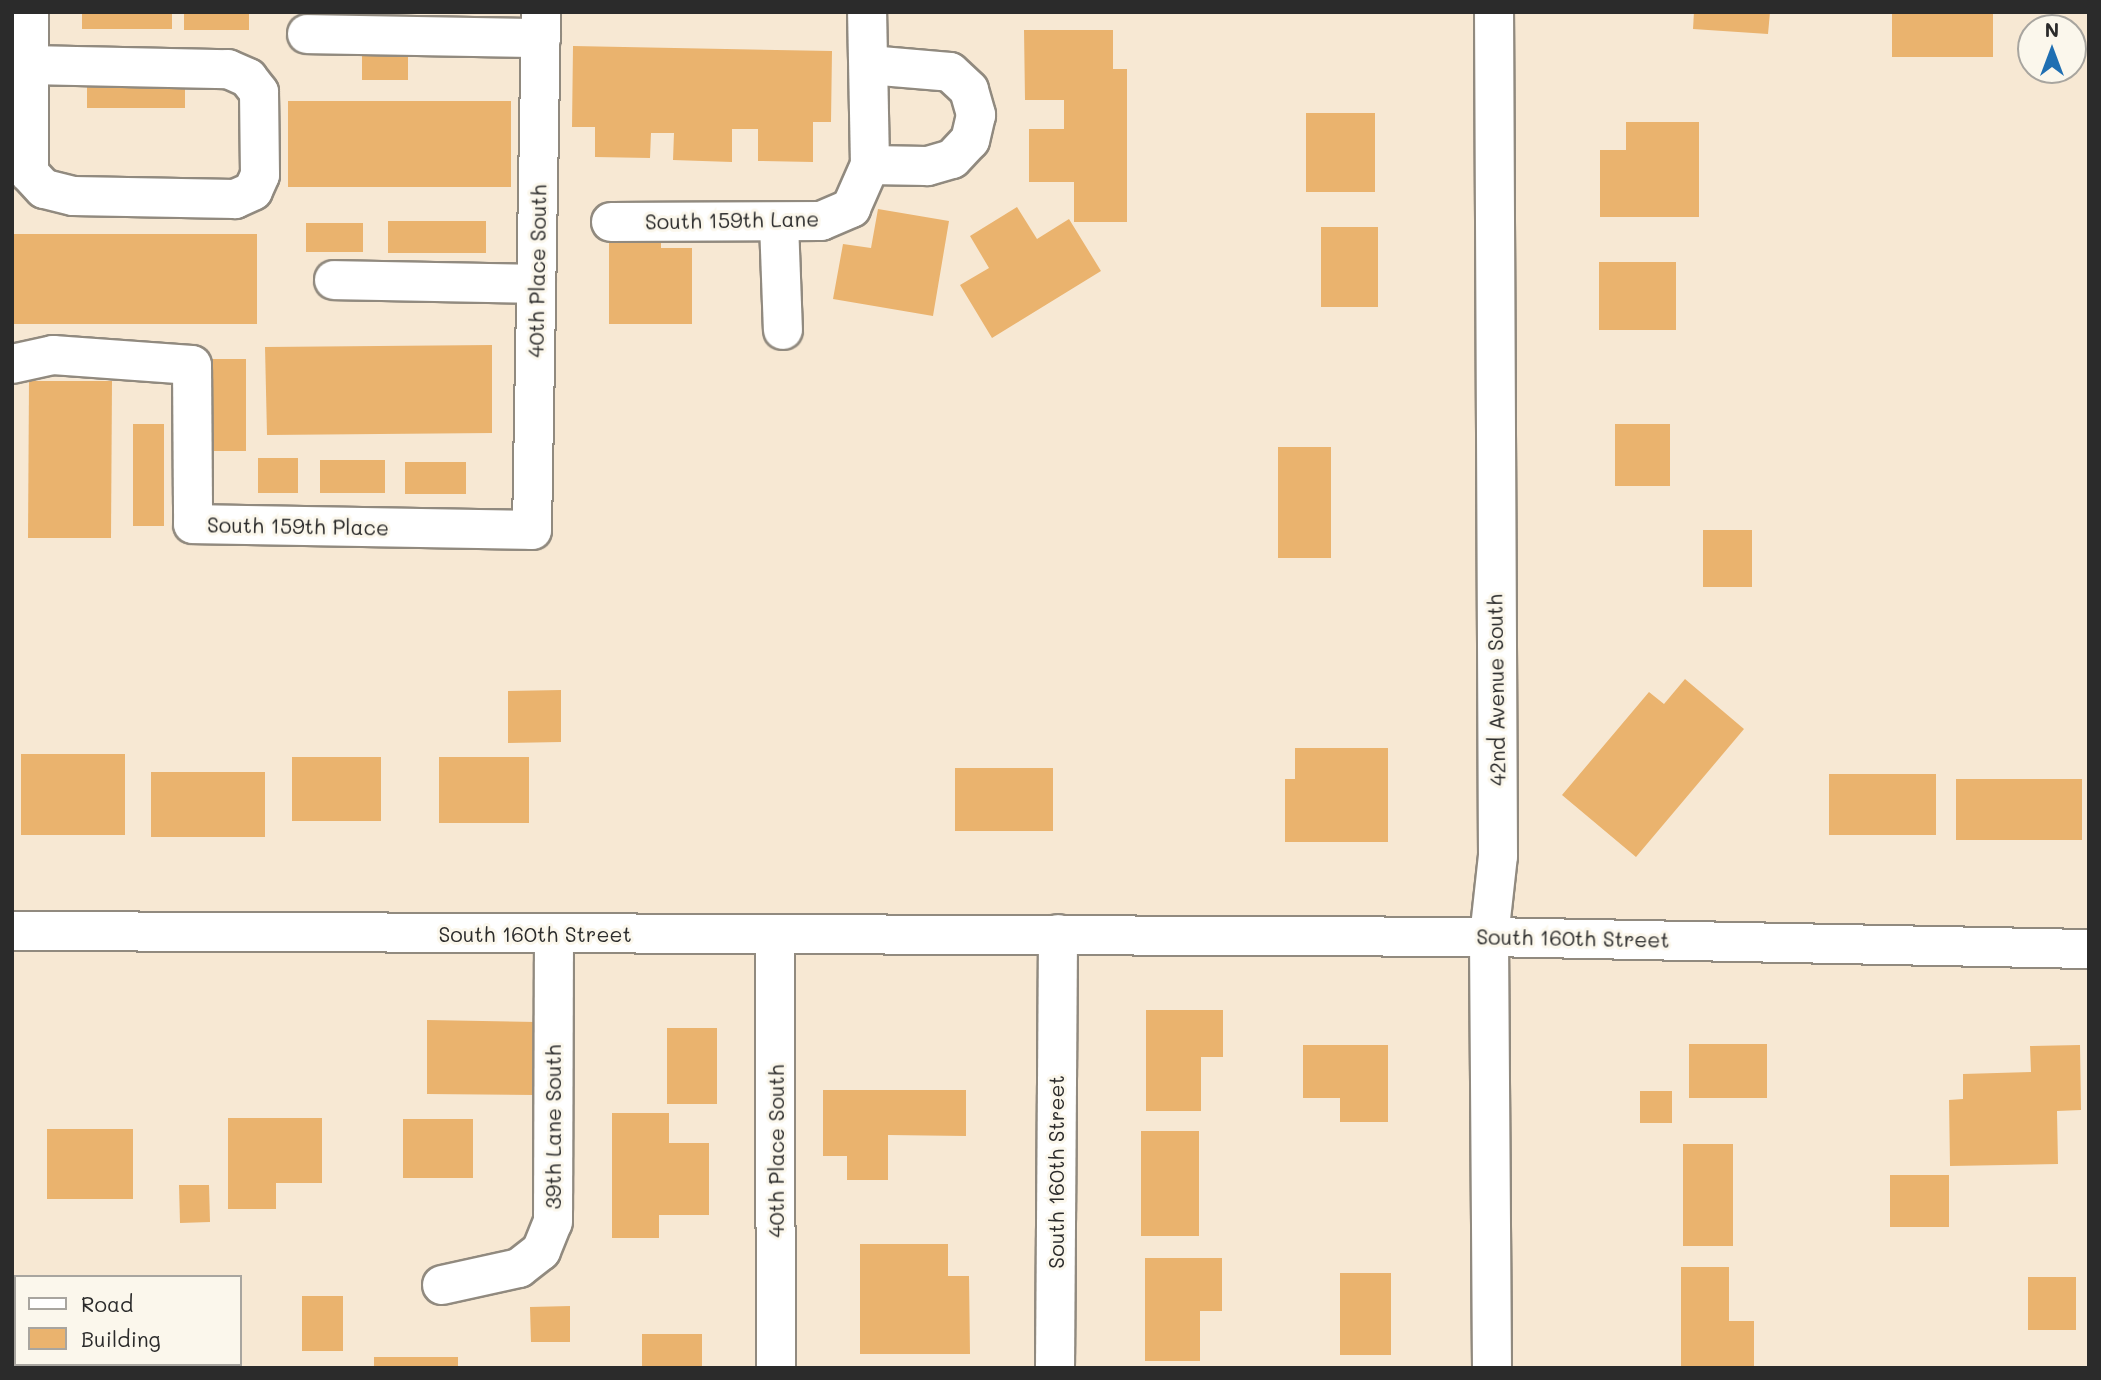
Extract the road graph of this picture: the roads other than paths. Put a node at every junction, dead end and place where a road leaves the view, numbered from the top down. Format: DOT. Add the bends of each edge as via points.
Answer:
graph roads {
  1 [pos="29,12"];
  2 [pos="867,12"];
  3 [pos="1493,12"];
  4 [pos="541,25"];
  5 [pos="307,34"];
  6 [pos="29,65"];
  7 [pos="869,65"];
  8 [pos="870,165"];
  9 [pos="611,222"];
  10 [pos="779,223"];
  11 [pos="334,280"];
  12 [pos="536,284"];
  13 [pos="783,330"];
  14 [pos="12,364"];
  15 [pos="532,530"];
  16 [pos="12,931"];
  17 [pos="775,934"];
  18 [pos="1058,934"];
  19 [pos="554,935"];
  20 [pos="1489,937"];
  21 [pos="2089,949"];
  22 [pos="442,1285"];
  23 [pos="776,1368"];
  24 [pos="1055,1368"];
  25 [pos="1492,1368"];
  1 -- 6 [label="street"];
  2 -- 7 [label="street"];
  3 -- 20 [label="street, 42nd Avenue South" via="1498,856"];
  4 -- 5 [label="street"];
  4 -- 12 [label="street, 40th Place South"];
  6 -- 6 [label="street" via="29,173 44,189 72,196 235,199 253,191 260,175 258,92 248,78 229,69"];
  7 -- 8 [label="street"];
  7 -- 8 [label="street" via="950,72 969,90 976,115 970,140 952,159 927,166"];
  8 -- 10 [label="street, South 159th Lane" via="850,208 821,221"];
  9 -- 10 [label="street, South 159th Lane"];
  10 -- 13 [label="street"];
  11 -- 12 [label="street"];
  12 -- 15 [label="street, 40th Place South"];
  14 -- 15 [label="street, South 159th Place" via="53,355 192,365 193,524"];
  16 -- 19 [label="street, South 160th Street"];
  17 -- 18 [label="street, South 160th Street"];
  17 -- 19 [label="street, South 160th Street"];
  17 -- 23 [label="street, 40th Place South"];
  18 -- 20 [label="street, South 160th Street"];
  18 -- 24 [label="street, South 160th Street"];
  19 -- 22 [label="street, 39th Lane South" via="553,1223 541,1251 519,1268"];
  20 -- 21 [label="street, South 160th Street"];
  20 -- 25 [label="street, 42nd Avenue South"];
}
